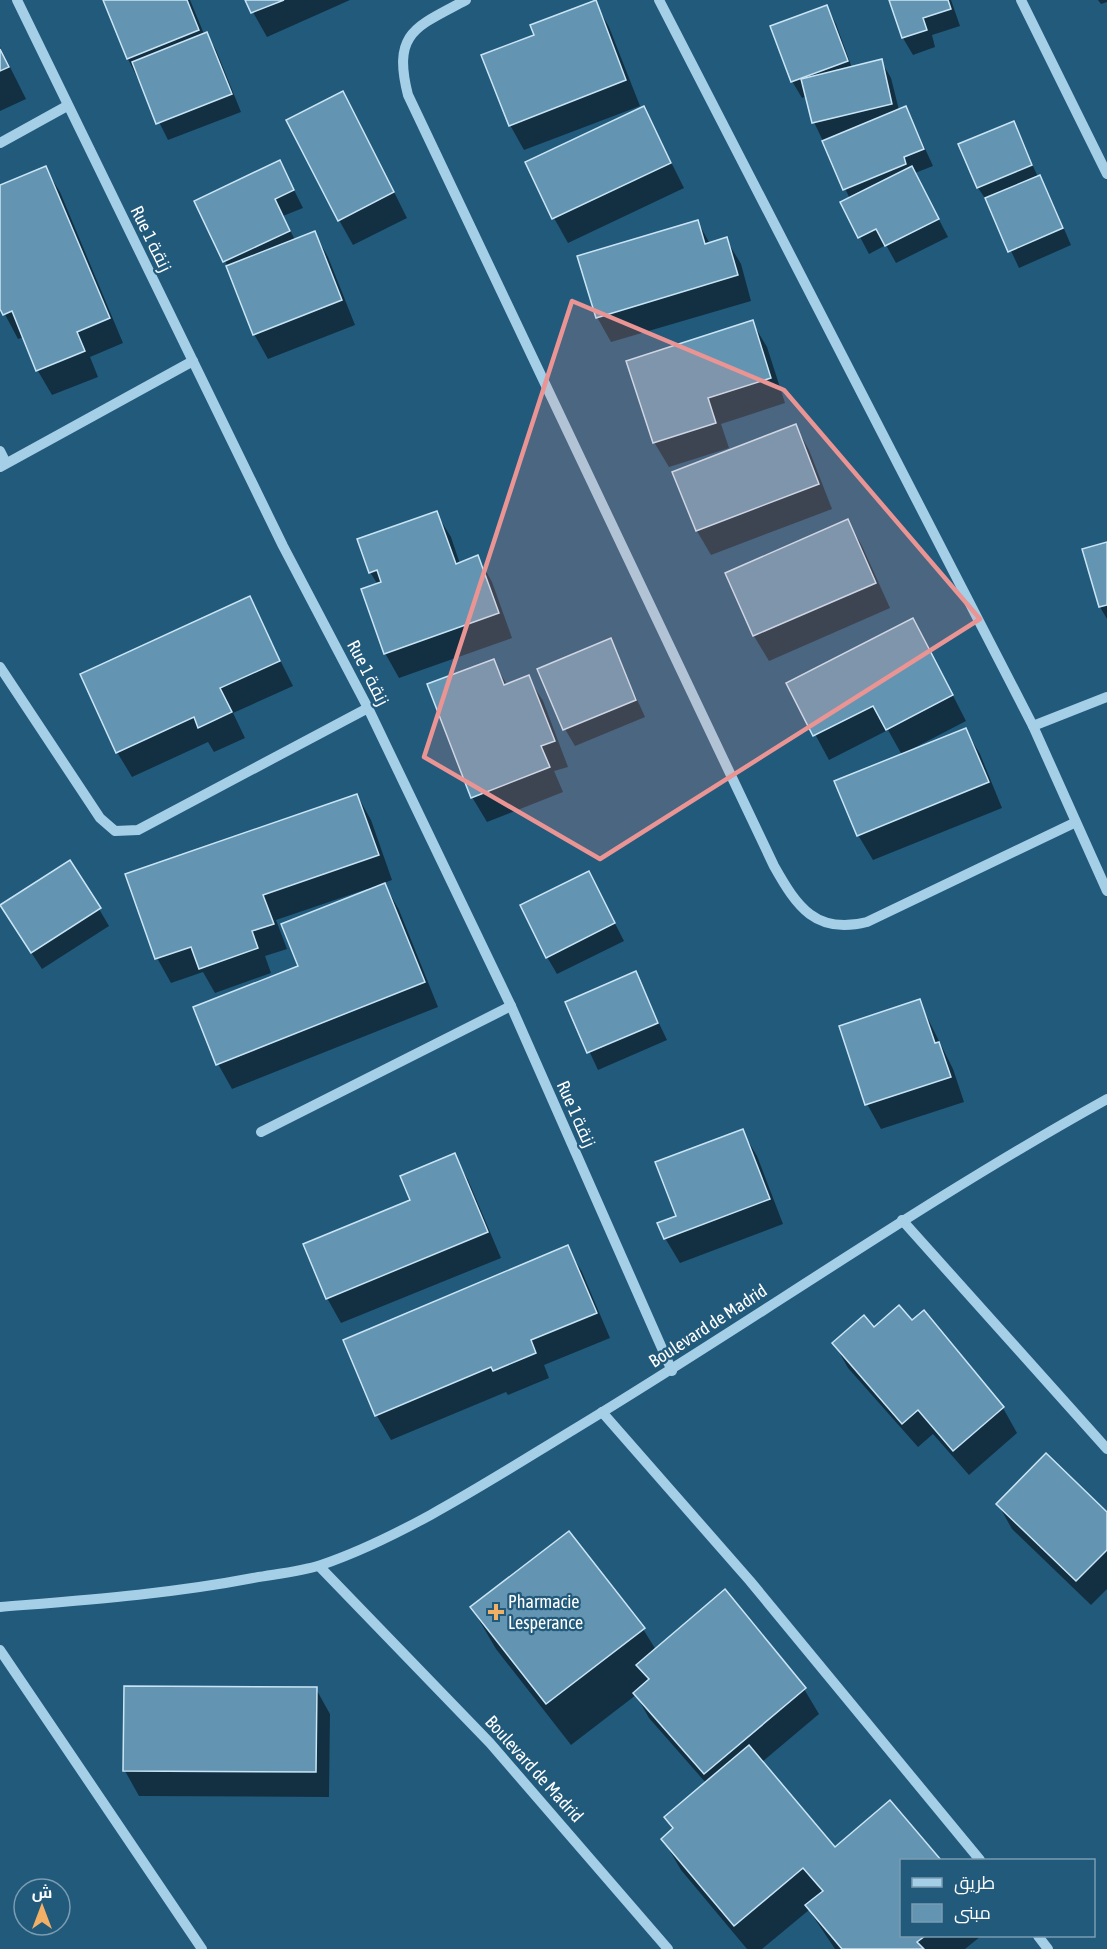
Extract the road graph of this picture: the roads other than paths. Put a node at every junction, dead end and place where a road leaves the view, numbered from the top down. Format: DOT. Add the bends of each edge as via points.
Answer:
graph roads {
  1 [pos="17,0"];
  2 [pos="466,0"];
  3 [pos="659,0"];
  4 [pos="1021,0"];
  5 [pos="67,106"];
  6 [pos="0,143"];
  7 [pos="1107,174"];
  8 [pos="193,361"];
  9 [pos="0,451"];
  10 [pos="3,465"];
  11 [pos="0,667"];
  12 [pos="1107,697"];
  13 [pos="368,708"];
  14 [pos="1033,726"];
  15 [pos="1074,823"];
  16 [pos="1107,891"];
  17 [pos="512,1006"];
  18 [pos="1107,1099"];
  19 [pos="261,1132"];
  20 [pos="902,1220"];
  21 [pos="672,1371"];
  22 [pos="602,1412"];
  23 [pos="1107,1449"];
  24 [pos="319,1566"];
  25 [pos="0,1607"];
  26 [pos="0,1650"];
  27 [pos="979,1859"];
  28 [pos="202,1949"];
  29 [pos="668,1949"];
  1 -- 5 [label="street, Rue 1 زنقة"];
  2 -- 15 [label="street" via="419,26 404,46 401,69 408,95 774,866 796,901 813,917 831,925 867,922"];
  3 -- 14 [label="street"];
  4 -- 7 [label="street"];
  5 -- 6 [label="street"];
  5 -- 8 [label="street, Rue 1 زنقة"];
  8 -- 10 [label="street"];
  8 -- 13 [label="street, Rue 1 زنقة"];
  9 -- 10 [label="street"];
  11 -- 13 [label="street" via="99,818 115,831 138,830"];
  12 -- 14 [label="street"];
  13 -- 17 [label="street, Rue 1 زنقة"];
  14 -- 15 [label="street"];
  15 -- 16 [label="street"];
  17 -- 19 [label="street"];
  17 -- 21 [label="street, Rue 1 زنقة"];
  18 -- 20 [label="street, Boulevard de Madrid"];
  20 -- 21 [label="street, Boulevard de Madrid"];
  20 -- 23 [label="street"];
  21 -- 22 [label="street, Boulevard de Madrid"];
  22 -- 24 [label="street, Boulevard de Madrid" via="421,1518"];
  22 -- 27 [label="street" via="750,1581"];
  24 -- 25 [label="street, Boulevard de Madrid" via="214,1586"];
  24 -- 29 [label="street, Boulevard de Madrid" via="490,1743"];
  26 -- 28 [label="street"];
}
